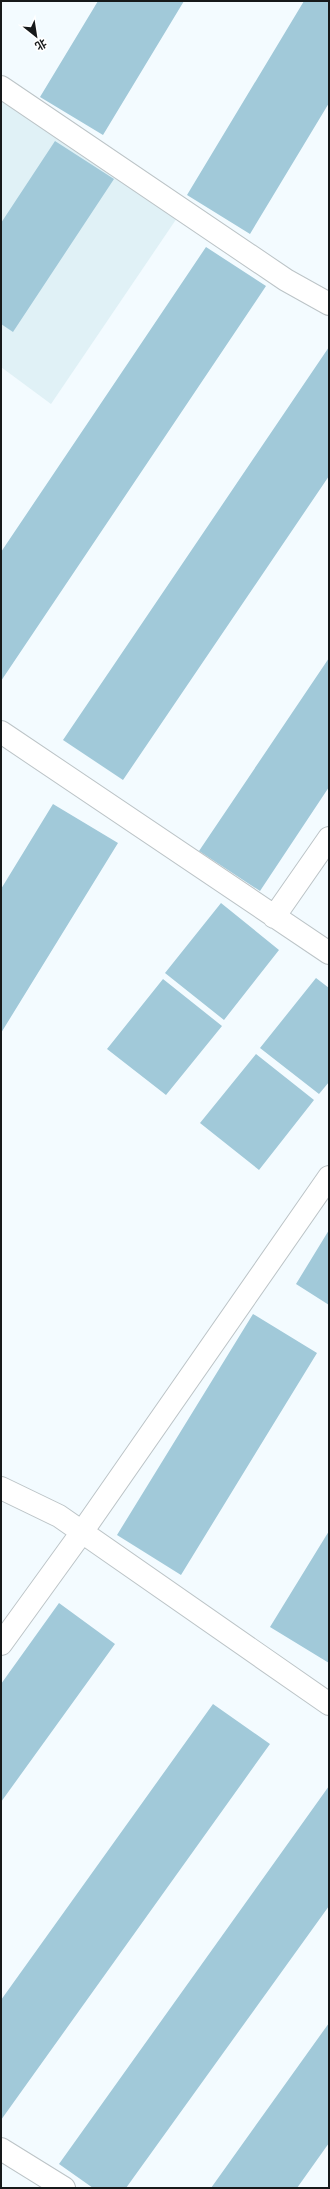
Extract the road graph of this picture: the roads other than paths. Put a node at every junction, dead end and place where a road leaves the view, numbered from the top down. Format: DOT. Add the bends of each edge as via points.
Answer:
graph roads {
  1 [pos="1,86"];
  2 [pos="329,304"];
  3 [pos="1,732"];
  4 [pos="329,838"];
  5 [pos="274,918"];
  6 [pos="329,953"];
  7 [pos="329,1177"];
  8 [pos="1,1488"];
  9 [pos="82,1532"];
  10 [pos="1,1644"];
  11 [pos="329,1704"];
  12 [pos="1,2149"];
  13 [pos="64,2188"];
  1 -- 2 [label="lane" via="286,280"];
  3 -- 5 [label="lane"];
  4 -- 5 [label="lane"];
  5 -- 6 [label="lane"];
  7 -- 9 [label="lane"];
  8 -- 9 [label="lane" via="59,1516"];
  9 -- 10 [label="lane"];
  9 -- 11 [label="lane"];
  12 -- 13 [label="lane"];
}
